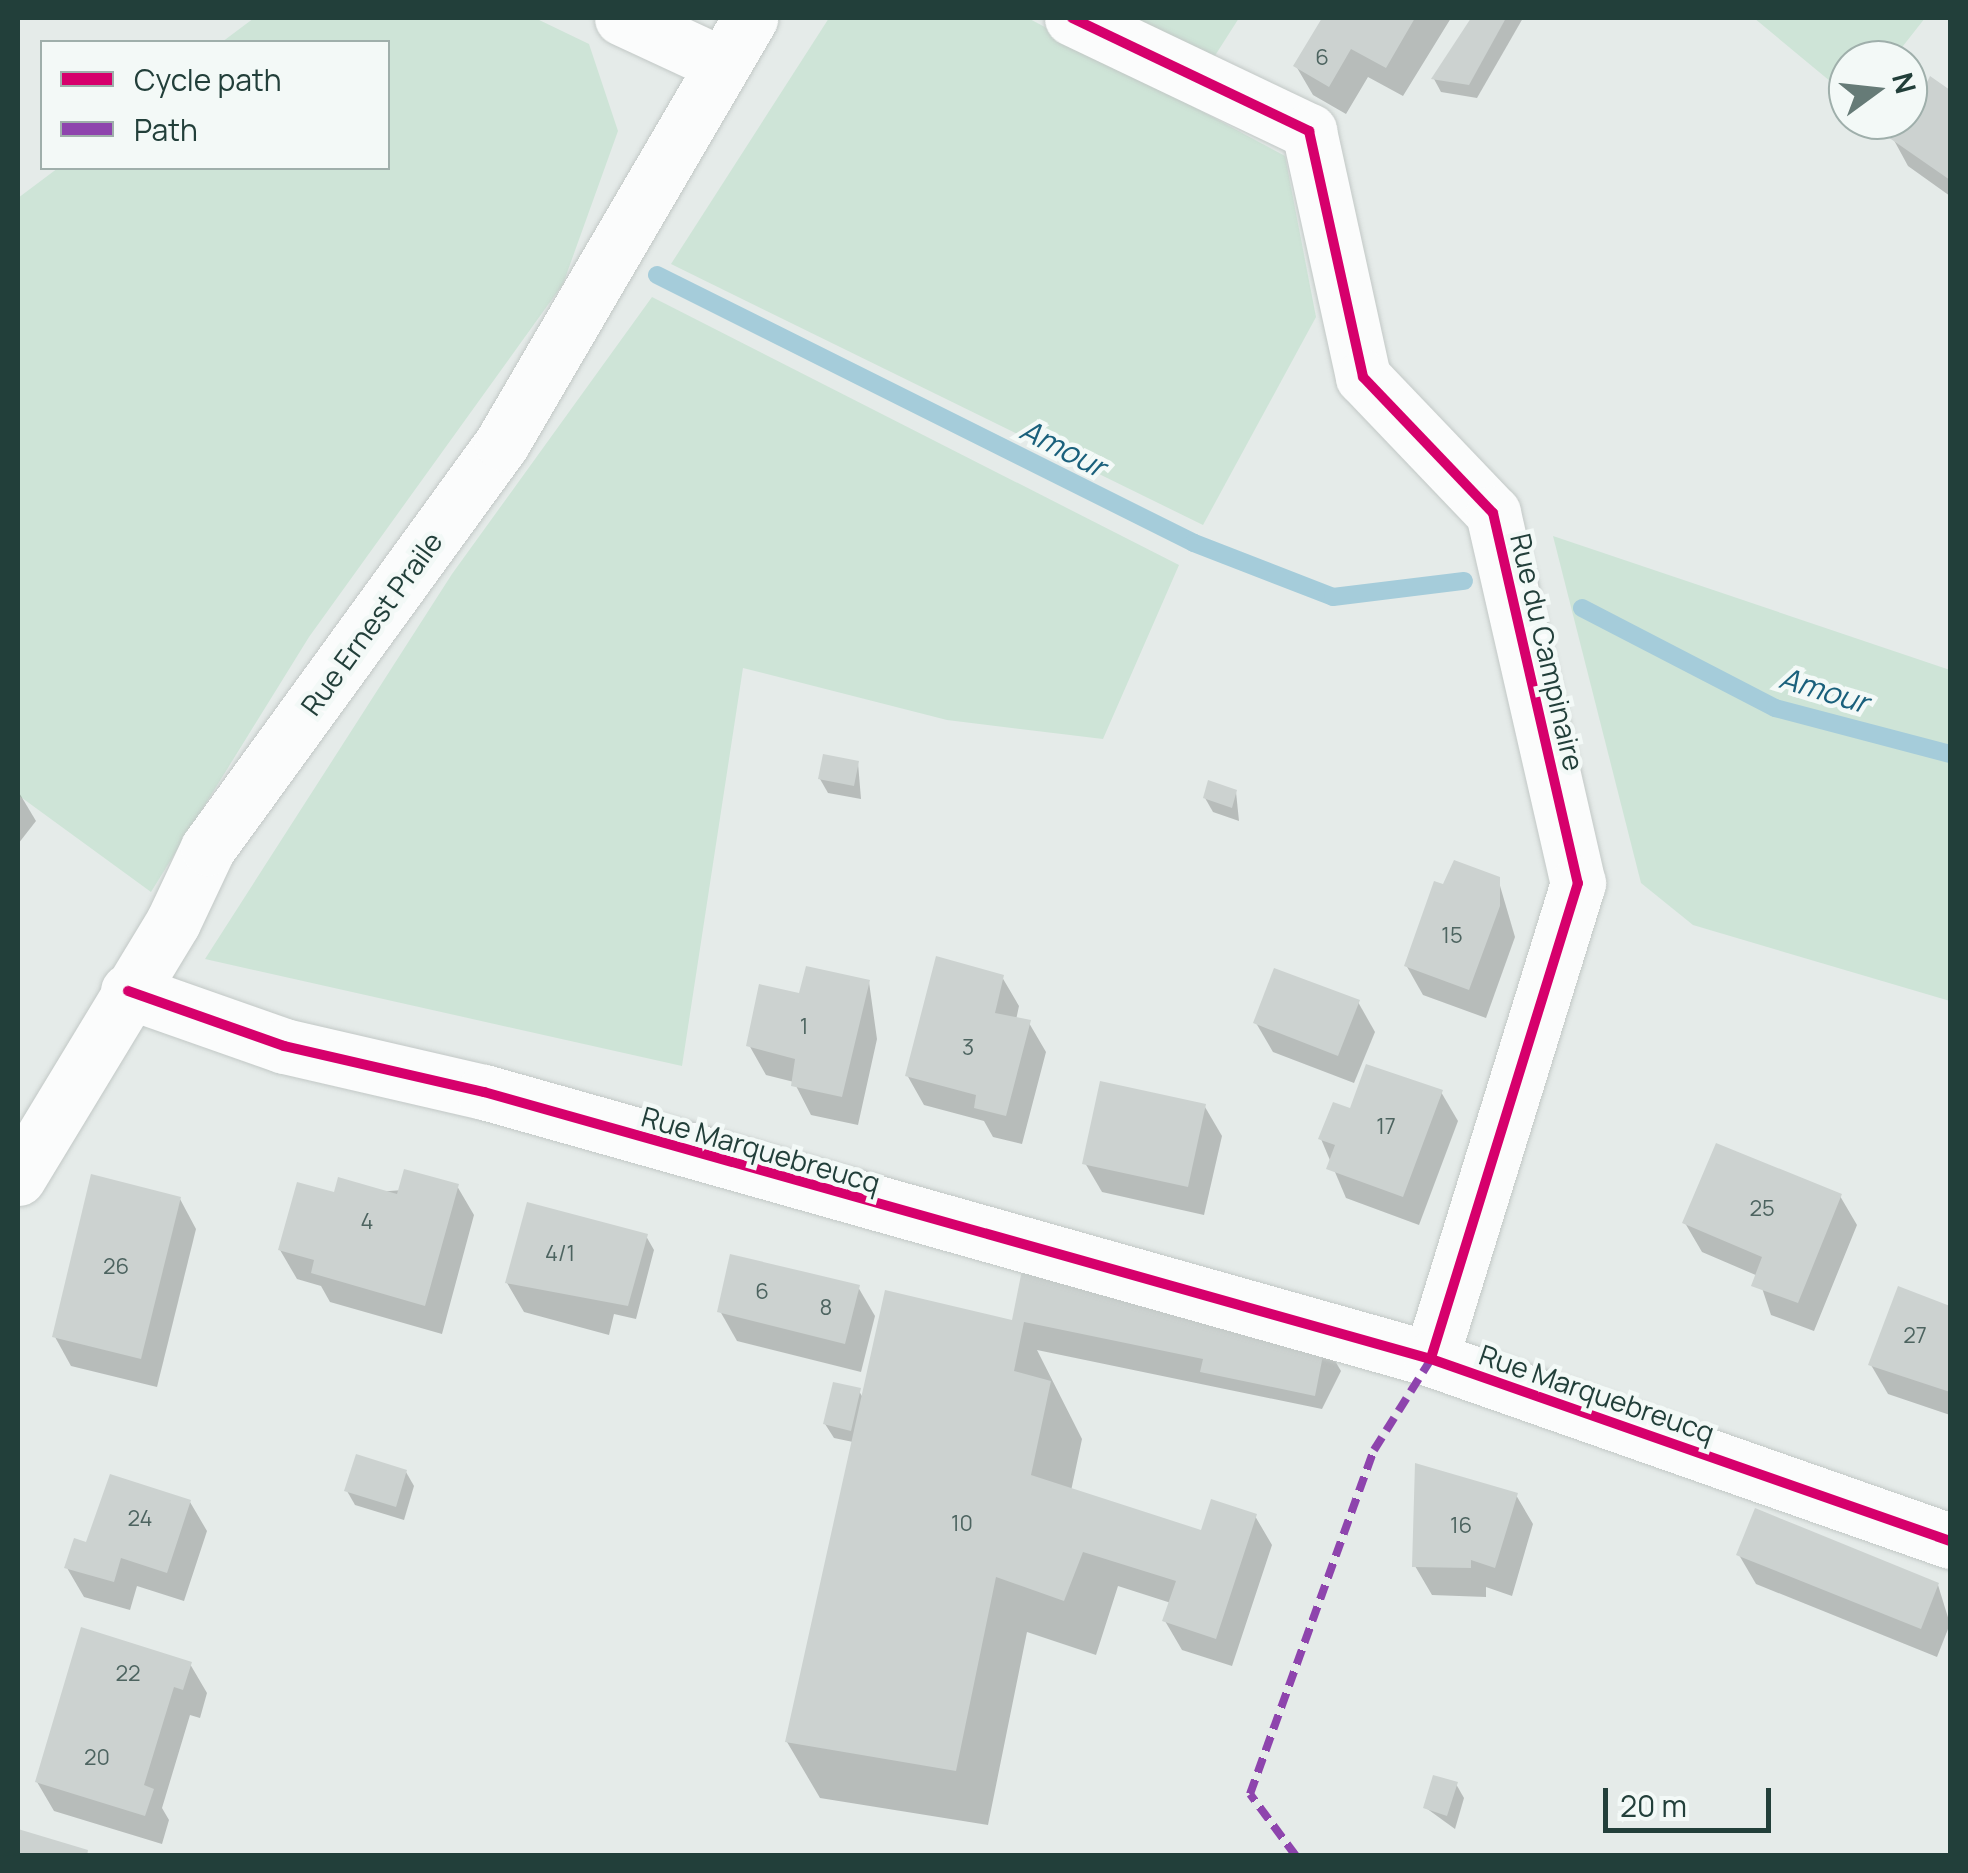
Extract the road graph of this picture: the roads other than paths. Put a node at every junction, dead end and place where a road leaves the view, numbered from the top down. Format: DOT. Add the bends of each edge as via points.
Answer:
graph roads {
  1 [pos="622,18"];
  2 [pos="750,18"];
  3 [pos="1072,18"];
  4 [pos="719,63"];
  5 [pos="128,991"];
  6 [pos="26,1145"];
  7 [pos="1431,1359"];
  8 [pos="1950,1542"];
  1 -- 4 [label="street"];
  2 -- 4 [label="street, Rue Ernest Praile"];
  3 -- 7 [label="street, Rue du Campinaire" via="1309,131 1363,377 1493,513 1578,883"];
  4 -- 5 [label="street, Rue Ernest Praile" via="502,443 208,848"];
  5 -- 6 [label="street, Rue Ernest Praile"];
  5 -- 7 [label="street, Rue Marquebreucq" via="284,1046 484,1092"];
  7 -- 8 [label="street, Rue Marquebreucq"];
}
